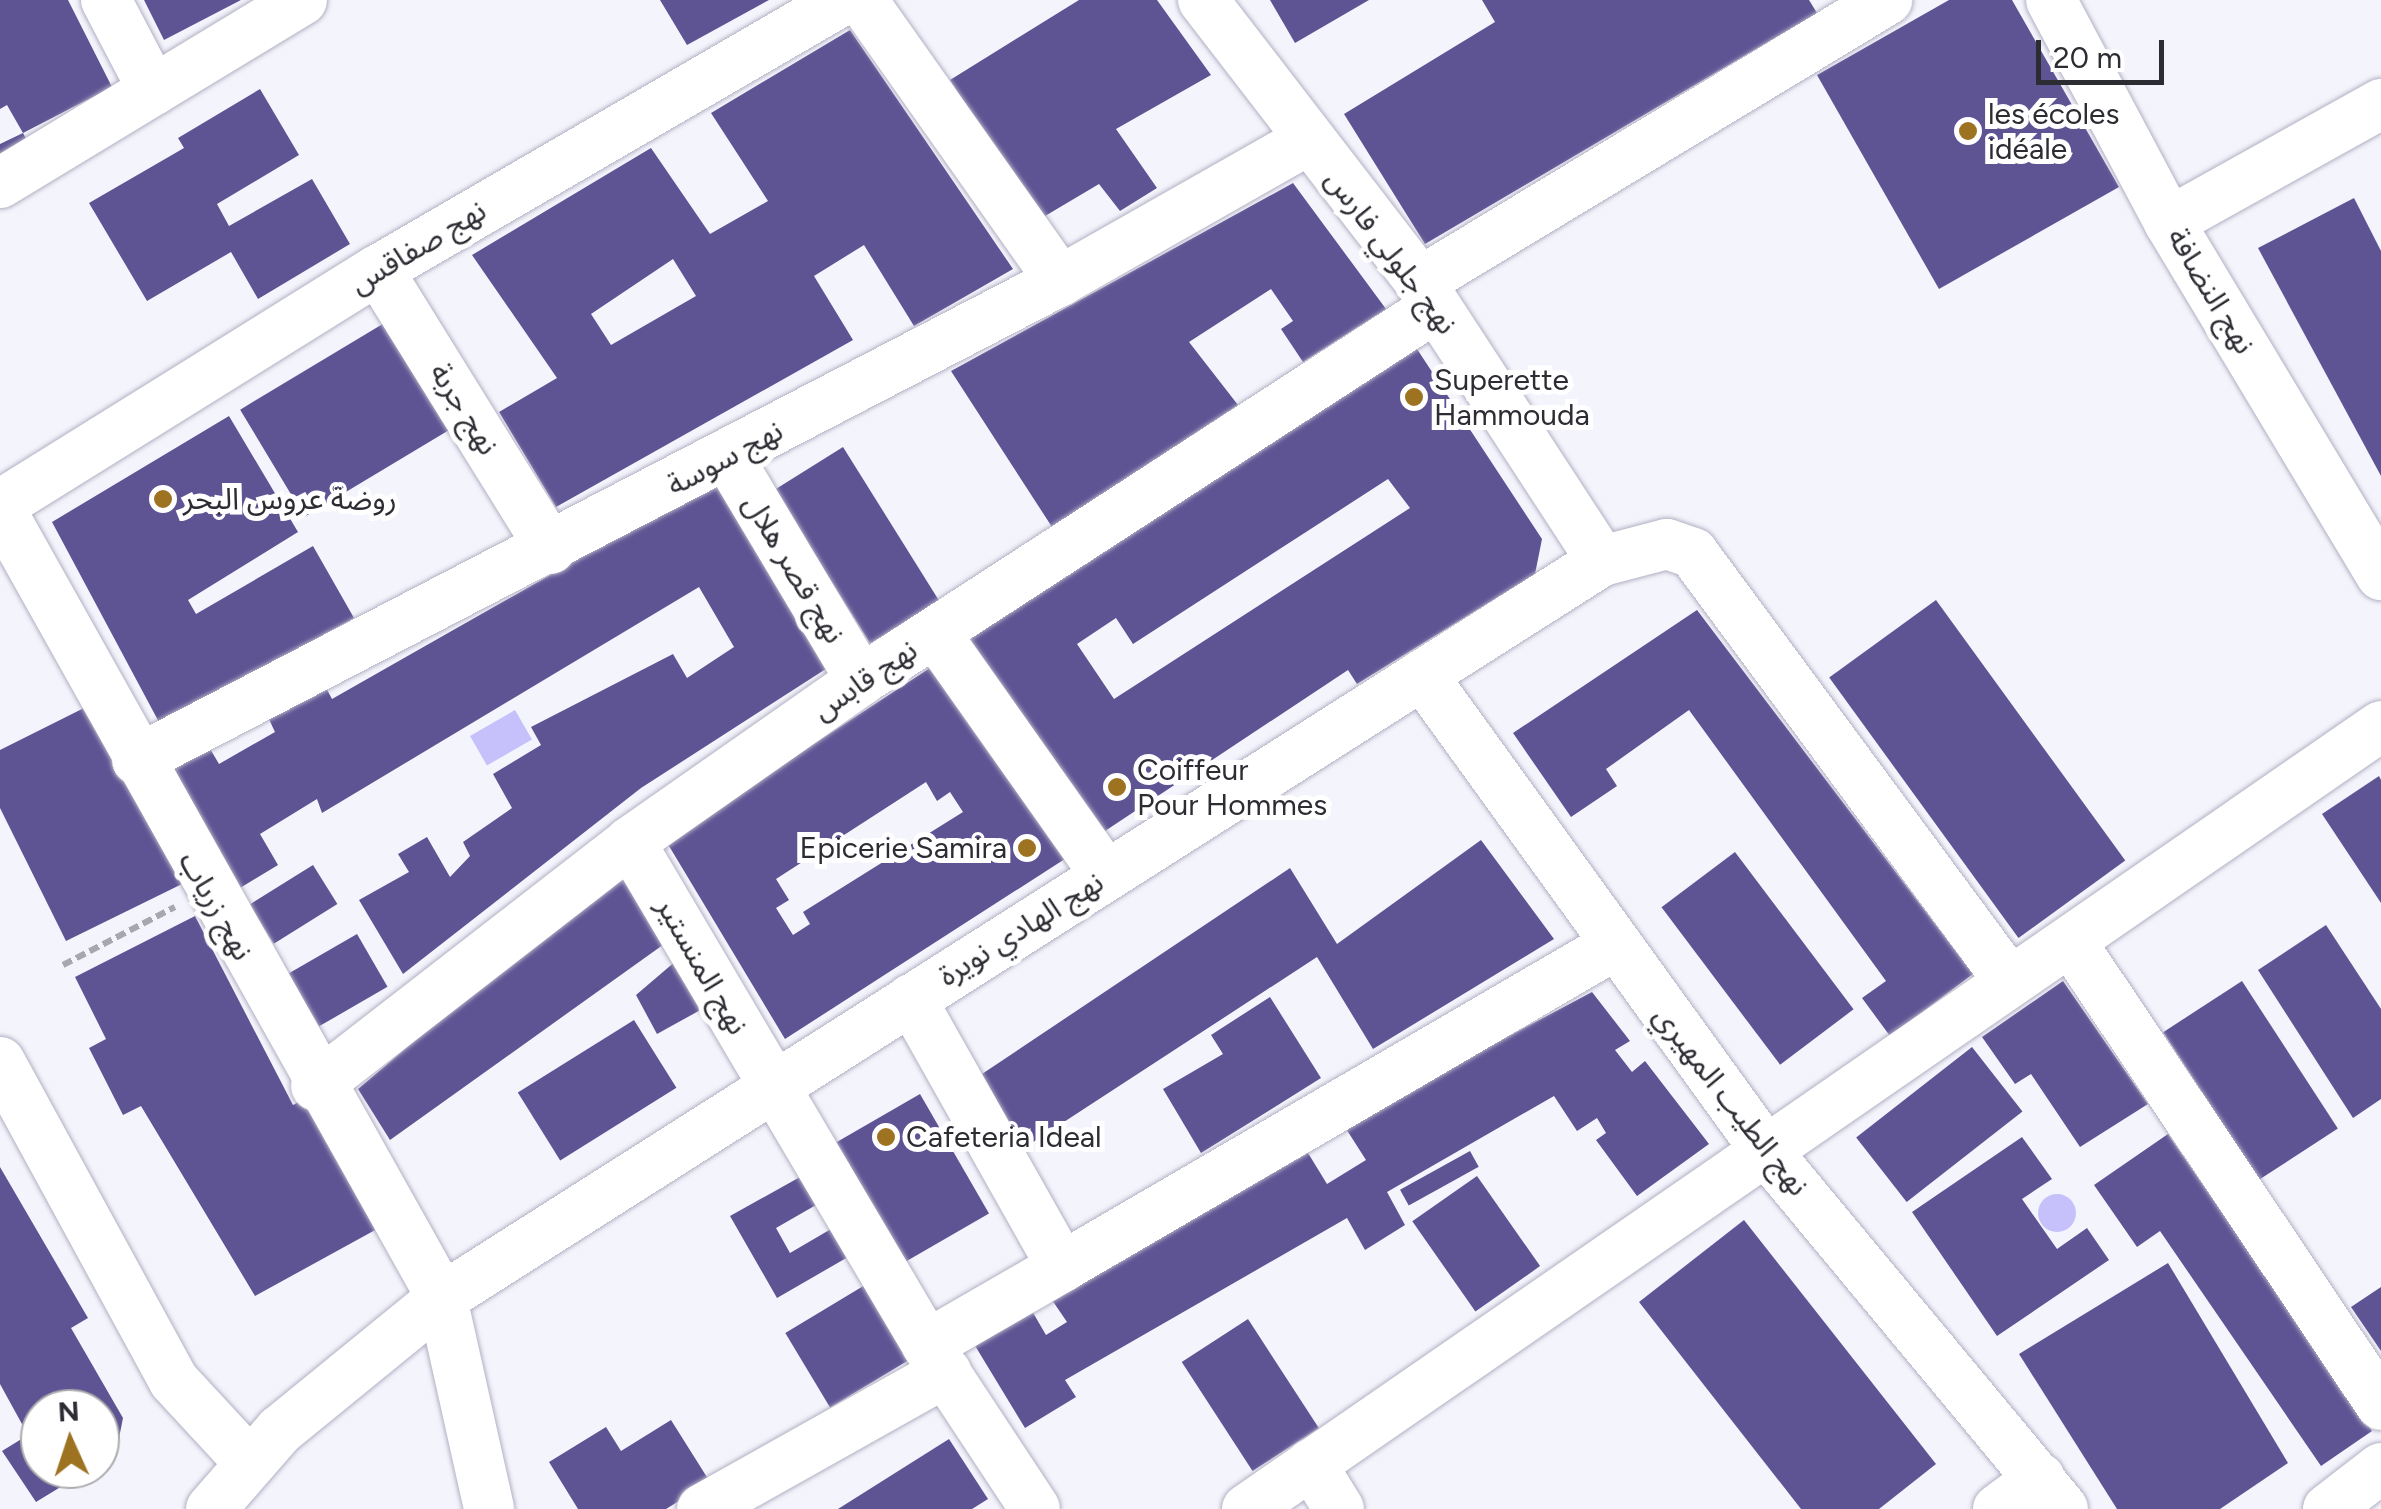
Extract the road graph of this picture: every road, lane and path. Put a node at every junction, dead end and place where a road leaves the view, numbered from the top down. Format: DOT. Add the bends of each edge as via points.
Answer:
graph roads {
  1 [pos="106,0"];
  2 [pos="302,0"];
  3 [pos="843,0"];
  4 [pos="862,0"];
  5 [pos="1203,0"];
  6 [pos="1888,0"];
  7 [pos="2051,0"];
  8 [pos="152,90"];
  9 [pos="2381,104"];
  10 [pos="1306,141"];
  11 [pos="0,183"];
  12 [pos="2169,222"];
  13 [pos="378,270"];
  14 [pos="1060,281"];
  15 [pos="1428,295"];
  16 [pos="728,457"];
  17 [pos="0,507"];
  18 [pos="551,549"];
  19 [pos="1602,561"];
  20 [pos="2381,575"];
  21 [pos="936,633"];
  22 [pos="1422,675"];
  23 [pos="861,680"];
  24 [pos="2381,726"];
  25 [pos="138,760"];
  26 [pos="630,842"];
  27 [pos="1106,875"];
  28 [pos="207,890"];
  29 [pos="2071,942"];
  30 [pos="1613,946"];
  31 [pos="62,966"];
  32 [pos="2010,982"];
  33 [pos="911,999"];
  34 [pos="0,1062"];
  35 [pos="316,1086"];
  36 [pos="773,1089"];
  37 [pos="1766,1150"];
  38 [pos="1062,1266"];
  39 [pos="442,1298"];
  40 [pos="936,1359"];
  41 [pos="2381,1405"];
  42 [pos="250,1463"];
  43 [pos="1311,1464"];
  44 [pos="2381,1468"];
  45 [pos="2051,1493"];
  46 [pos="211,1509"];
  47 [pos="489,1509"];
  48 [pos="702,1509"];
  49 [pos="1035,1509"];
  50 [pos="1248,1509"];
  51 [pos="1339,1509"];
  52 [pos="1998,1509"];
  53 [pos="2328,1509"];
  1 -- 8 [label="street"];
  2 -- 8 [label="street"];
  3 -- 13 [label="street, نهج صفاقس"];
  4 -- 14 [label="street"];
  5 -- 10 [label="street, نهج جلولي فارس"];
  6 -- 15 [label="street, نهج قابس"];
  7 -- 12 [label="street, نهج النضافة"];
  8 -- 11 [label="street"];
  9 -- 12 [label="street"];
  10 -- 14 [label="street, نهج سوسة"];
  10 -- 15 [label="street, نهج جلولي فارس"];
  12 -- 20 [label="street, نهج النضافة"];
  13 -- 17 [label="street, نهج صفاقس"];
  13 -- 18 [label="street, نهج جربة"];
  14 -- 16 [label="street, نهج سوسة"];
  15 -- 19 [label="street, نهج جلولي فارس"];
  15 -- 21 [label="street, نهج قابس"];
  16 -- 18 [label="street, نهج سوسة"];
  16 -- 23 [label="street, نهج قصر هلال"];
  17 -- 25 [label="street, نهج زرياب"];
  18 -- 25 [label="street, نهج سوسة"];
  19 -- 22 [label="street, نهج الهادي نويرة"];
  19 -- 32 [label="street, نهج الهادي نويرة" via="1667,544 1693,554"];
  21 -- 23 [label="street, نهج قابس"];
  21 -- 27 [label="street"];
  22 -- 27 [label="street, نهج الهادي نويرة"];
  22 -- 30 [label="street, نهج الطيب المهيري"];
  23 -- 26 [label="street, نهج قابس"];
  24 -- 29 [label="street"];
  25 -- 28 [label="street, نهج زرياب"];
  26 -- 35 [label="street, نهج قابس"];
  26 -- 36 [label="street, نهج المنستير"];
  27 -- 33 [label="street, نهج الهادي نويرة"];
  28 -- 31 [label="path"];
  28 -- 35 [label="street, نهج زرياب"];
  29 -- 32 [label="street"];
  29 -- 41 [label="street"];
  30 -- 37 [label="street, نهج الطيب المهيري"];
  30 -- 38 [label="street"];
  32 -- 37 [label="street"];
  33 -- 36 [label="street, نهج الهادي نويرة"];
  33 -- 38 [label="street"];
  34 -- 42 [label="street" via="174,1381"];
  35 -- 39 [label="street, نهج زرياب"];
  36 -- 39 [label="street, نهج الهادي نويرة"];
  36 -- 40 [label="street, نهج المنستير"];
  37 -- 43 [label="street"];
  37 -- 45 [label="street, نهج الطيب المهيري"];
  38 -- 40 [label="street"];
  39 -- 42 [label="street, نهج الهادي نويرة"];
  39 -- 47 [label="street, نهج زرياب"];
  40 -- 48 [label="street"];
  40 -- 49 [label="street, نهج المنستير"];
  42 -- 46 [label="street, نهج الهادي نويرة"];
  43 -- 50 [label="street"];
  43 -- 51 [label="street"];
  44 -- 53 [label="street"];
  45 -- 52 [label="street"];
}
